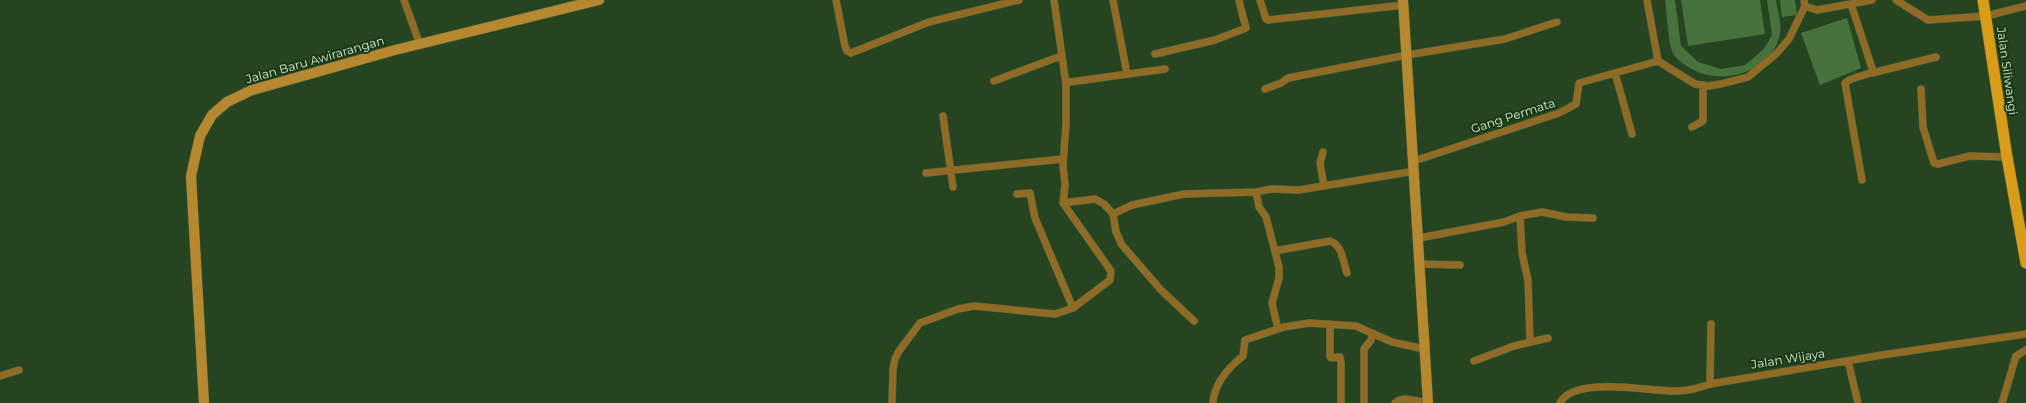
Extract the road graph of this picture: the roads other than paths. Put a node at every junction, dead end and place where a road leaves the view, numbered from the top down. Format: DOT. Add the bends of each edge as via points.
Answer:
graph roads {
  1 [pos="404,0"];
  2 [pos="599,0"];
  3 [pos="836,0"];
  4 [pos="1019,0"];
  5 [pos="1054,0"];
  6 [pos="1113,0"];
  7 [pos="1241,0"];
  8 [pos="1260,0"];
  9 [pos="1647,0"];
  10 [pos="1872,0"];
  11 [pos="1896,0"];
  12 [pos="1983,0"];
  13 [pos="1403,3"];
  14 [pos="1804,3"];
  15 [pos="1852,4"];
  16 [pos="2026,6"];
  17 [pos="1986,16"];
  18 [pos="1558,22"];
  19 [pos="420,45"];
  20 [pos="1155,54"];
  21 [pos="1406,54"];
  22 [pos="1061,56"];
  23 [pos="1936,58"];
  24 [pos="1658,61"];
  25 [pos="1165,68"];
  26 [pos="1872,72"];
  27 [pos="1615,73"];
  28 [pos="1128,74"];
  29 [pos="994,81"];
  30 [pos="1070,82"];
  31 [pos="1703,85"];
  32 [pos="1265,89"];
  33 [pos="1921,89"];
  34 [pos="943,116"];
  35 [pos="1692,126"];
  36 [pos="1632,134"];
  37 [pos="1323,152"];
  38 [pos="2007,158"];
  39 [pos="1063,159"];
  40 [pos="1414,166"];
  41 [pos="951,170"];
  42 [pos="926,173"];
  43 [pos="1862,180"];
  44 [pos="1324,186"];
  45 [pos="953,187"];
  46 [pos="1256,192"];
  47 [pos="1017,194"];
  48 [pos="1066,203"];
  49 [pos="1113,214"];
  50 [pos="1520,216"];
  51 [pos="1593,218"];
  52 [pos="2024,237"];
  53 [pos="1419,238"];
  54 [pos="1275,251"];
  55 [pos="2026,263"];
  56 [pos="1419,264"];
  57 [pos="1460,265"];
  58 [pos="1346,272"];
  59 [pos="1073,308"];
  60 [pos="1194,322"];
  61 [pos="1330,324"];
  62 [pos="1711,324"];
  63 [pos="1278,329"];
  64 [pos="1374,333"];
  65 [pos="2026,334"];
  66 [pos="1548,338"];
  67 [pos="1530,341"];
  68 [pos="1424,348"];
  69 [pos="2026,350"];
  70 [pos="1848,361"];
  71 [pos="1474,362"];
  72 [pos="19,370"];
  73 [pos="0,376"];
  74 [pos="1710,384"];
  75 [pos="1428,402"];
  76 [pos="204,403"];
  77 [pos="892,403"];
  78 [pos="1213,403"];
  79 [pos="1341,403"];
  80 [pos="1364,403"];
  81 [pos="1395,403"];
  82 [pos="1560,403"];
  83 [pos="1858,403"];
  84 [pos="2002,403"];
  1 -- 19 [label="street"];
  2 -- 19 [label="street, Jalan Baru Awirarangan"];
  3 -- 4 [label="street" via="845,46 851,53 929,22"];
  5 -- 22 [label="street"];
  6 -- 28 [label="street"];
  7 -- 20 [label="street" via="1246,28 1215,40"];
  8 -- 13 [label="street" via="1268,20"];
  9 -- 24 [label="street"];
  10 -- 15 [label="street"];
  11 -- 17 [label="street" via="1928,20"];
  12 -- 17 [label="main road, Jalan Siliwangi"];
  13 -- 21 [label="street"];
  14 -- 15 [label="street" via="1817,10"];
  14 -- 31 [label="street" via="1789,40 1748,77"];
  15 -- 26 [label="street"];
  16 -- 17 [label="street"];
  17 -- 38 [label="main road, Jalan Siliwangi"];
  18 -- 21 [label="street" via="1505,39"];
  19 -- 76 [label="street, Jalan Baru Awirarangan" via="252,90 228,102 212,115 200,136 191,176"];
  21 -- 32 [label="street" via="1288,78"];
  21 -- 40 [label="street"];
  22 -- 29 [label="street"];
  22 -- 39 [label="street" via="1066,84"];
  23 -- 26 [label="street"];
  24 -- 27 [label="street, Gang Permata"];
  24 -- 31 [label="street" via="1695,84"];
  25 -- 28 [label="street"];
  26 -- 43 [label="street" via="1845,83"];
  27 -- 36 [label="street"];
  27 -- 40 [label="street, Gang Permata" via="1579,83 1576,104 1559,113"];
  28 -- 30 [label="street"];
  31 -- 35 [label="street" via="1703,121"];
  33 -- 38 [label="street" via="1923,127 1934,163 1970,156"];
  34 -- 41 [label="street"];
  37 -- 44 [label="street" via="1320,162"];
  38 -- 52 [label="main road, Jalan Siliwangi"];
  39 -- 41 [label="street"];
  39 -- 48 [label="street"];
  40 -- 44 [label="street"];
  40 -- 53 [label="street"];
  41 -- 42 [label="street"];
  41 -- 45 [label="street"];
  44 -- 46 [label="street" via="1298,190 1272,188"];
  46 -- 49 [label="street" via="1184,194 1132,205"];
  46 -- 54 [label="street"];
  47 -- 59 [label="street" via="1030,193 1035,218"];
  48 -- 49 [label="street" via="1094,200 1104,204"];
  48 -- 59 [label="street" via="1112,276"];
  49 -- 60 [label="street" via="1122,246"];
  50 -- 51 [label="street" via="1542,212"];
  50 -- 53 [label="street"];
  50 -- 67 [label="street" via="1522,253 1528,280"];
  52 -- 55 [label="main road, Jalan Siliwangi"];
  53 -- 56 [label="street"];
  54 -- 58 [label="street" via="1330,240 1339,248"];
  54 -- 63 [label="street" via="1279,278 1272,302"];
  56 -- 57 [label="street"];
  56 -- 68 [label="street"];
  59 -- 77 [label="street" via="1055,314 974,306 920,323 895,359"];
  61 -- 63 [label="street" via="1309,323"];
  61 -- 64 [label="street" via="1356,326"];
  61 -- 79 [label="street" via="1330,357 1340,357 1341,363"];
  62 -- 74 [label="street"];
  63 -- 78 [label="street" via="1245,340 1243,356 1233,362 1221,378"];
  64 -- 68 [label="street" via="1392,342"];
  64 -- 80 [label="street" via="1364,349"];
  65 -- 70 [label="street, Jalan Wijaya"];
  66 -- 67 [label="street"];
  67 -- 71 [label="street"];
  68 -- 75 [label="street"];
  69 -- 84 [label="street" via="2016,356"];
  70 -- 74 [label="street, Jalan Wijaya"];
  70 -- 83 [label="street"];
  72 -- 73 [label="street"];
  74 -- 82 [label="street, Jalan Wijaya" via="1694,390 1674,391 1584,389 1569,393"];
  75 -- 81 [label="street" via="1405,399"];
}
